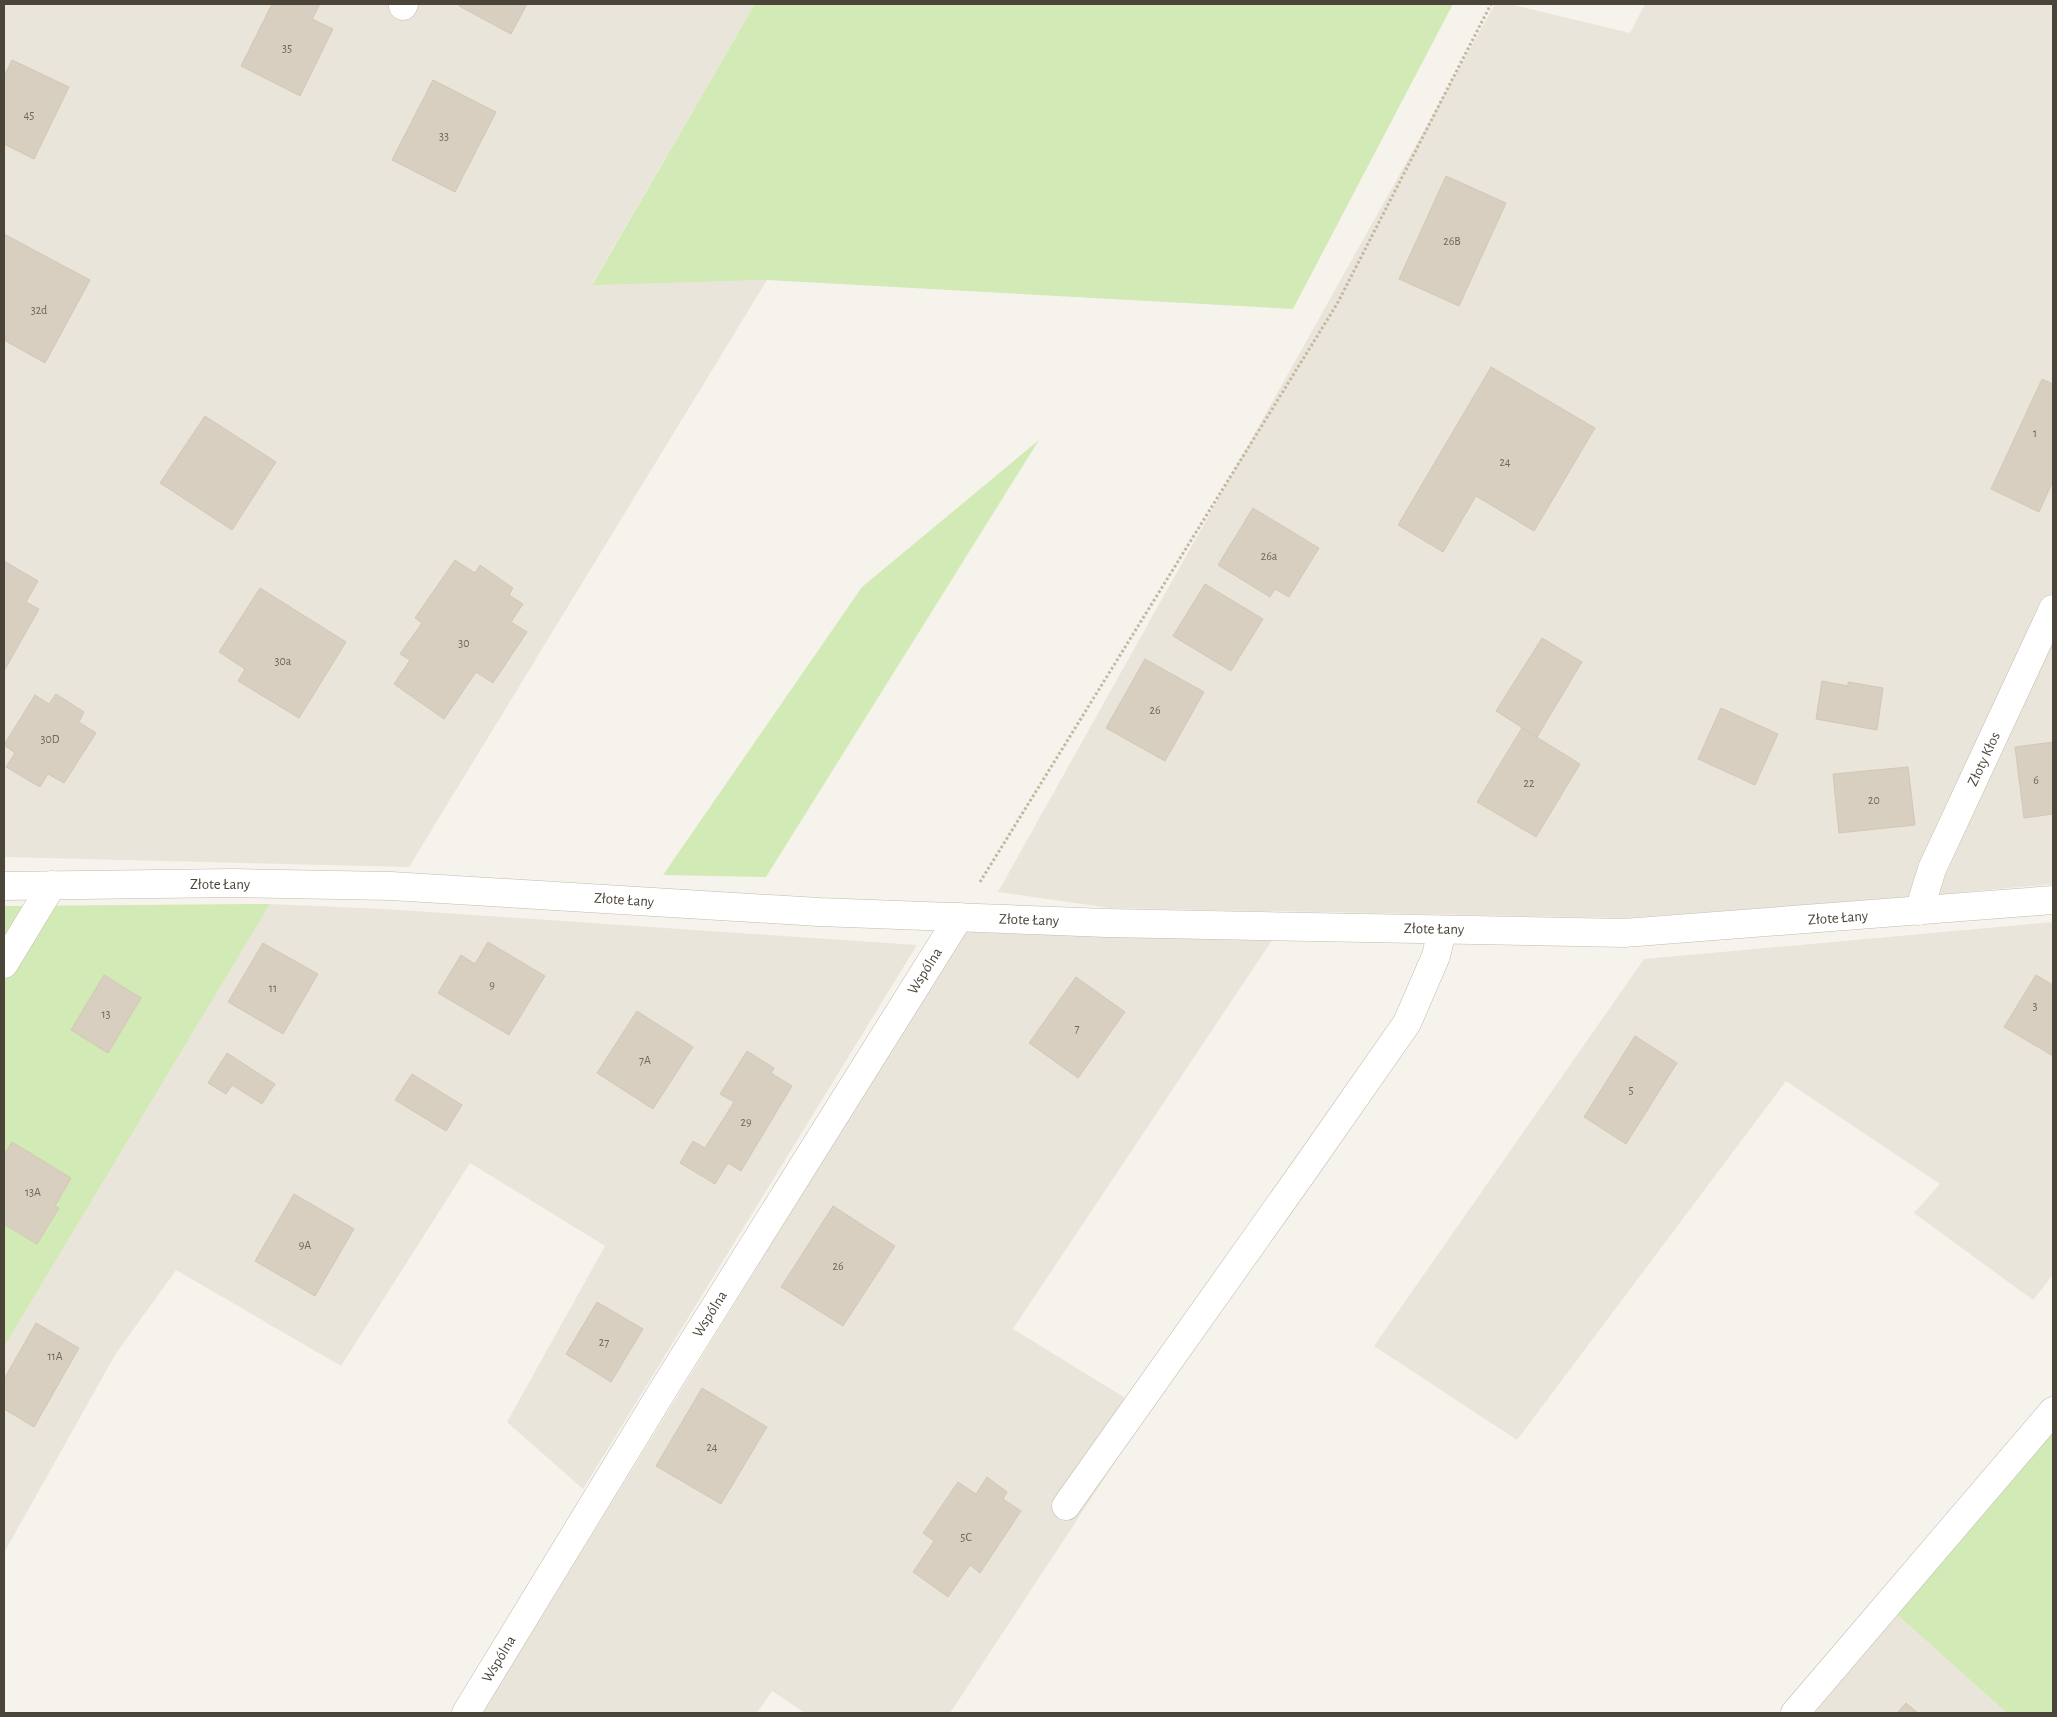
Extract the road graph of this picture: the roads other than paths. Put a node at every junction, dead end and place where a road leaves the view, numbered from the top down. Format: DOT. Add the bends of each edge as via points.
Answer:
graph roads {
  1 [pos="2053,610"];
  2 [pos="52,885"];
  3 [pos="4,886"];
  4 [pos="2053,900"];
  5 [pos="1919,911"];
  6 [pos="959,917"];
  7 [pos="1442,930"];
  8 [pos="4,964"];
  9 [pos="2053,1411"];
  10 [pos="1066,1506"];
  11 [pos="466,1713"];
  12 [pos="1795,1713"];
  1 -- 5 [label="street, Złoty Kłos" via="1932,869"];
  2 -- 3 [label="street, Złote Łany"];
  2 -- 6 [label="street, Złote Łany" via="234,883 391,886 819,912"];
  2 -- 8 [label="street"];
  4 -- 5 [label="street, Złote Łany"];
  5 -- 7 [label="street, Złote Łany" via="1624,933"];
  6 -- 7 [label="street, Złote Łany"];
  6 -- 11 [label="street, Wspólna" via="666,1385"];
  7 -- 10 [label="street" via="1436,956 1407,1022"];
  9 -- 12 [label="street"];
}
